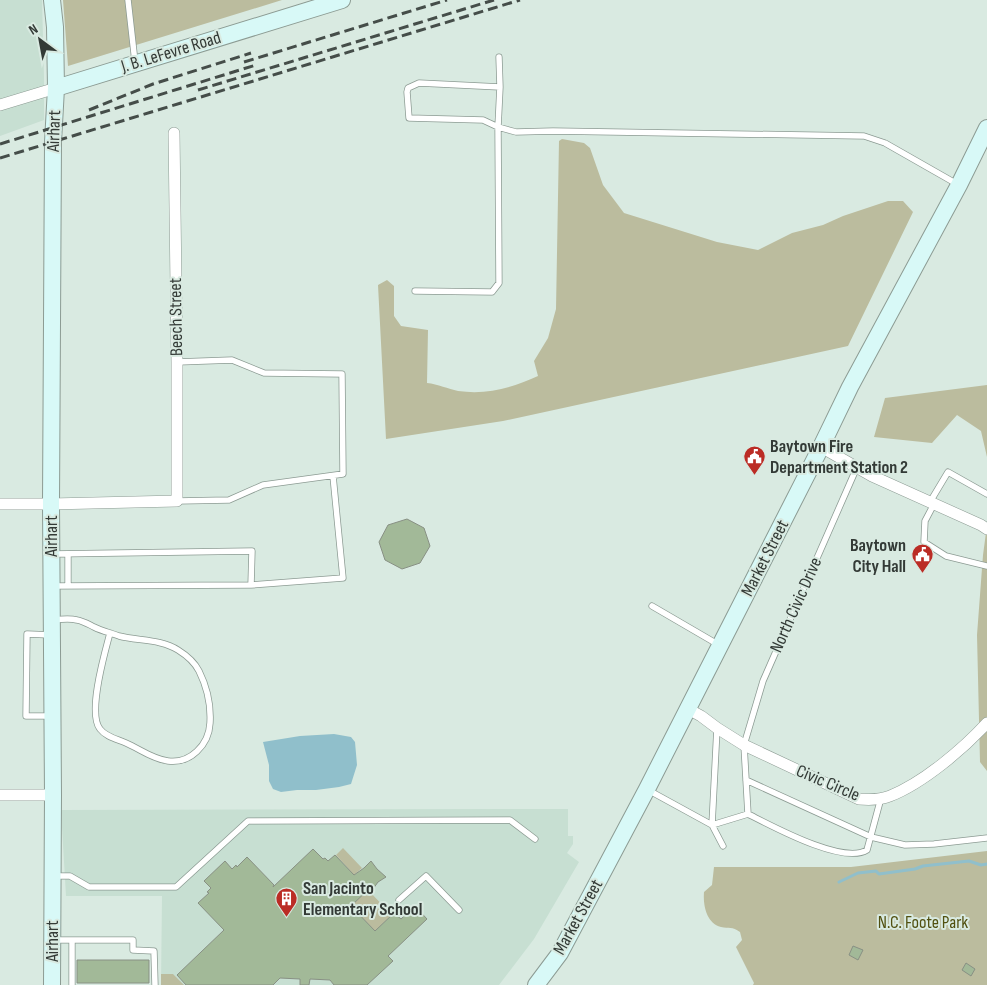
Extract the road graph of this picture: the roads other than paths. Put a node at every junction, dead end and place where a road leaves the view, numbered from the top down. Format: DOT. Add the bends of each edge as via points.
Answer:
graph roads {
  1 [pos="52,0"];
  2 [pos="128,0"];
  3 [pos="338,1"];
  4 [pos="499,57"];
  5 [pos="135,63"];
  6 [pos="500,87"];
  7 [pos="56,88"];
  8 [pos="0,105"];
  9 [pos="498,127"];
  10 [pos="987,128"];
  11 [pos="174,133"];
  12 [pos="959,185"];
  13 [pos="415,291"];
  14 [pos="177,362"];
  15 [pos="822,448"];
  16 [pos="857,467"];
  17 [pos="333,476"];
  18 [pos="987,494"];
  19 [pos="177,500"];
  20 [pos="932,503"];
  21 [pos="0,504"];
  22 [pos="51,504"];
  23 [pos="987,529"];
  24 [pos="51,554"];
  25 [pos="68,554"];
  26 [pos="987,566"];
  27 [pos="251,585"];
  28 [pos="60,586"];
  29 [pos="652,606"];
  30 [pos="52,627"];
  31 [pos="110,633"];
  32 [pos="720,646"];
  33 [pos="688,709"];
  34 [pos="52,716"];
  35 [pos="987,723"];
  36 [pos="717,728"];
  37 [pos="744,745"];
  38 [pos="746,780"];
  39 [pos="647,789"];
  40 [pos="0,794"];
  41 [pos="53,794"];
  42 [pos="881,798"];
  43 [pos="748,814"];
  44 [pos="712,825"];
  45 [pos="871,837"];
  46 [pos="987,838"];
  47 [pos="534,839"];
  48 [pos="722,846"];
  49 [pos="53,876"];
  50 [pos="399,900"];
  51 [pos="459,910"];
  52 [pos="52,940"];
  53 [pos="72,940"];
  54 [pos="52,985"];
  55 [pos="72,985"];
  56 [pos="155,985"];
  57 [pos="536,985"];
  1 -- 7 [label="street, Airhart"];
  2 -- 5 [label="lane"];
  3 -- 5 [label="street, J. B. LeFevre Road"];
  4 -- 6 [label="lane"];
  5 -- 7 [label="street, J. B. LeFevre Road"];
  6 -- 9 [label="lane"];
  6 -- 9 [label="lane" via="419,84 408,88 407,92 408,118 483,120"];
  7 -- 8 [label="street, J. B. LeFevre Road"];
  7 -- 22 [label="street, Airhart"];
  9 -- 12 [label="lane" via="516,132 864,136 885,143"];
  9 -- 13 [label="lane" via="499,283 492,292"];
  10 -- 12 [label="street, Market Street"];
  11 -- 14 [label="street, Beech Street"];
  12 -- 15 [label="street, Market Street" via="850,387"];
  14 -- 17 [label="lane" via="232,360 264,372 342,374 344,474"];
  14 -- 19 [label="street, Beech Street"];
  15 -- 16 [label="street"];
  15 -- 32 [label="street, Market Street"];
  16 -- 20 [label="street"];
  16 -- 37 [label="lane, North Civic Drive" via="763,681"];
  17 -- 19 [label="lane" via="263,485 229,500"];
  17 -- 27 [label="lane" via="343,578"];
  18 -- 20 [label="lane" via="948,472"];
  19 -- 22 [label="street"];
  20 -- 23 [label="street"];
  20 -- 26 [label="lane" via="925,521 924,542 946,556"];
  21 -- 22 [label="street"];
  22 -- 24 [label="street, Airhart"];
  24 -- 25 [label="lane"];
  24 -- 28 [label="street, Airhart"];
  25 -- 27 [label="lane" via="252,551"];
  25 -- 28 [label="lane"];
  27 -- 28 [label="lane"];
  28 -- 30 [label="street, Airhart"];
  29 -- 32 [label="lane"];
  30 -- 31 [label="lane" via="69,619"];
  30 -- 34 [label="street, Airhart"];
  30 -- 34 [label="lane" via="27,634 26,716"];
  31 -- 31 [label="lane" via="177,648 198,669 205,685 210,724 202,746 194,755 183,761 167,761 100,730 95,711 97,688"];
  32 -- 33 [label="street, Market Street"];
  33 -- 36 [label="street, Civic Circle"];
  33 -- 39 [label="street, Market Street"];
  34 -- 41 [label="street, Airhart"];
  35 -- 42 [label="street, Civic Circle" via="934,770 910,786"];
  36 -- 37 [label="street, Civic Circle"];
  36 -- 44 [label="lane"];
  37 -- 38 [label="lane, North Civic Drive"];
  37 -- 42 [label="street, Civic Circle" via="859,799"];
  38 -- 43 [label="lane, North Civic Drive"];
  38 -- 45 [label="lane"];
  39 -- 44 [label="lane"];
  39 -- 57 [label="street, Market Street" via="560,953"];
  40 -- 41 [label="street"];
  41 -- 49 [label="street, Airhart"];
  42 -- 45 [label="lane"];
  43 -- 44 [label="lane"];
  43 -- 45 [label="lane" via="814,845 839,852 867,850"];
  44 -- 48 [label="lane"];
  45 -- 46 [label="lane" via="905,845"];
  47 -- 49 [label="lane" via="510,820 248,822 176,887 89,887 70,876"];
  49 -- 52 [label="street, Airhart"];
  50 -- 51 [label="lane" via="426,876"];
  52 -- 53 [label="lane"];
  52 -- 54 [label="street, Airhart"];
  53 -- 55 [label="lane"];
  53 -- 56 [label="lane" via="133,940 133,950 154,950"];
}
